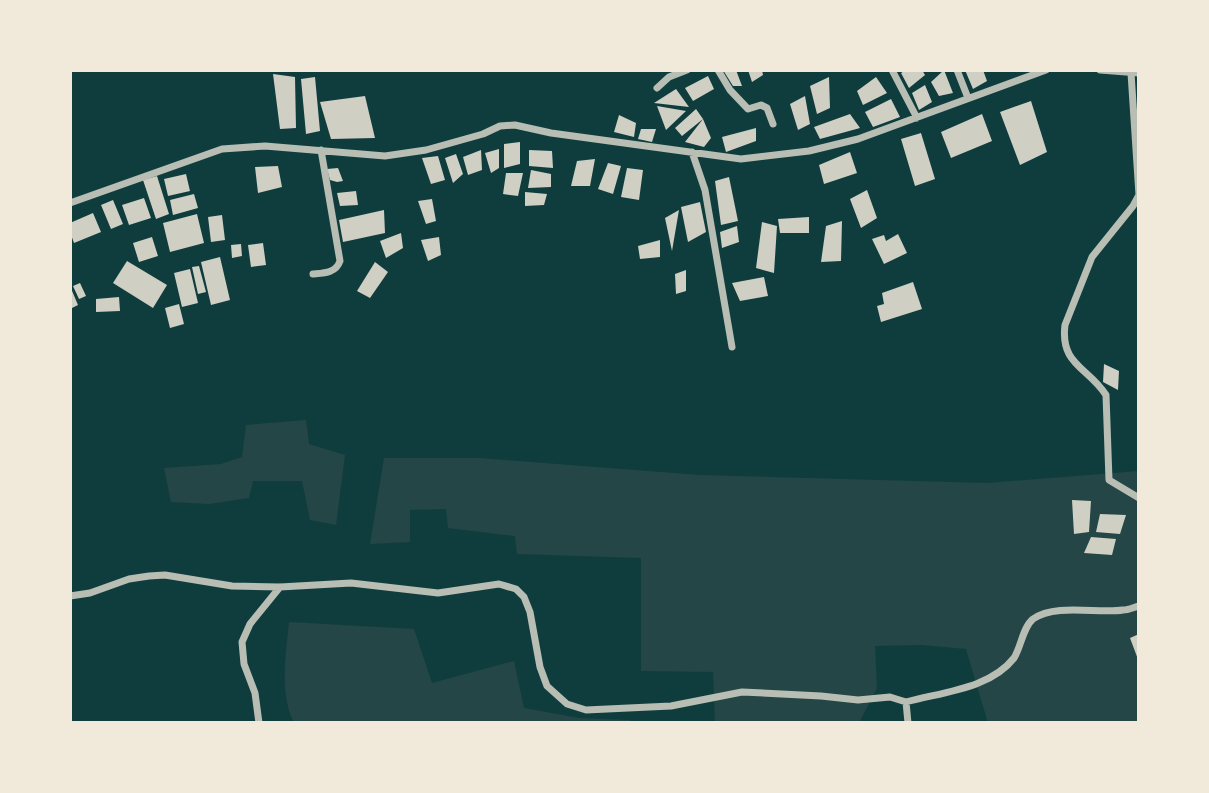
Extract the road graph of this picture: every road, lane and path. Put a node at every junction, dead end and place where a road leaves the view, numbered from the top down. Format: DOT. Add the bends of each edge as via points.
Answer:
graph roads {
  1 [pos="687,70"];
  2 [pos="719,70"];
  3 [pos="892,70"];
  4 [pos="957,70"];
  5 [pos="1046,70"];
  6 [pos="1100,70"];
  7 [pos="1135,73"];
  8 [pos="657,88"];
  9 [pos="968,98"];
  10 [pos="917,118"];
  11 [pos="773,124"];
  12 [pos="321,150"];
  13 [pos="692,152"];
  14 [pos="70,203"];
  15 [pos="313,274"];
  16 [pos="733,347"];
  17 [pos="1139,498"];
  18 [pos="279,587"];
  19 [pos="70,596"];
  20 [pos="1139,606"];
  21 [pos="906,702"];
  22 [pos="259,723"];
  23 [pos="908,723"];
  1 -- 8 [label="street"];
  2 -- 11 [label="street" via="746,107 767,108"];
  3 -- 10 [label="street"];
  4 -- 9 [label="street"];
  5 -- 9 [label="street"];
  6 -- 7 [label="street"];
  7 -- 17 [label="street" via="1139,195 1092,257 1064,335 1070,358 1106,395 1107,475 1111,483"];
  9 -- 10 [label="street"];
  10 -- 13 [label="street" via="809,151 741,159"];
  12 -- 13 [label="street" via="386,156 426,150 515,125"];
  12 -- 14 [label="street" via="222,149"];
  12 -- 15 [label="street" via="340,261 332,271"];
  13 -- 16 [label="street" via="705,190"];
  18 -- 19 [label="street" via="232,586 164,575 129,579"];
  18 -- 21 [label="street" via="351,583 439,593 499,583 516,589 530,611 547,686 567,704 586,710 671,706 742,692 858,700 890,697"];
  18 -- 22 [label="street" via="242,642"];
  20 -- 21 [label="street" via="1122,611 1060,611 1036,618 1016,654 998,673 982,682"];
  21 -- 23 [label="street"];
}
